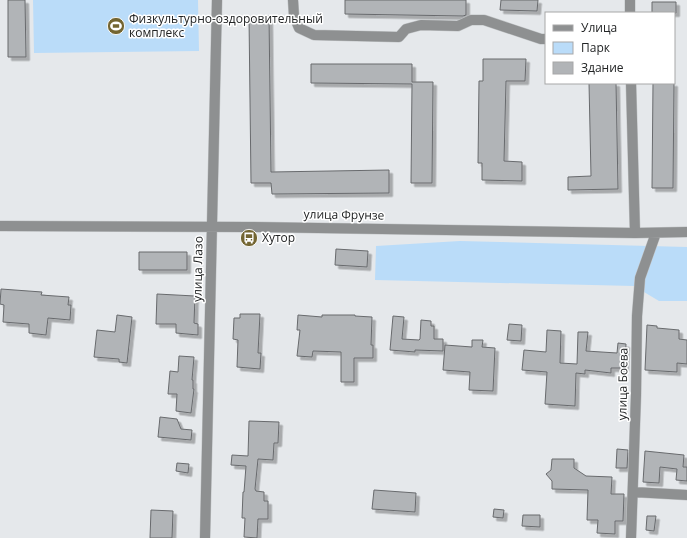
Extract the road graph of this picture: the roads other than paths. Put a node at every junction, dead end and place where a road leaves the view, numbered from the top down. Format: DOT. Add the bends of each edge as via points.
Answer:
graph roads {
  1 [pos="217,0"];
  2 [pos="293,0"];
  3 [pos="630,0"];
  4 [pos="630,12"];
  5 [pos="545,39"];
  6 [pos="631,84"];
  7 [pos="0,226"];
  8 [pos="211,227"];
  9 [pos="687,232"];
  10 [pos="635,233"];
  11 [pos="656,233"];
  12 [pos="633,492"];
  13 [pos="687,495"];
  14 [pos="205,538"];
  15 [pos="631,538"];
  1 -- 8 [label="street, улица Лазо"];
  2 -- 5 [label="street" via="298,28 314,35 399,37 406,29 421,25 458,26 471,20 484,20"];
  3 -- 4 [label="street"];
  6 -- 10 [label="street"];
  7 -- 8 [label="street, улица Фрунзе"];
  8 -- 10 [label="street, улица Фрунзе"];
  8 -- 14 [label="street, улица Лазо"];
  9 -- 11 [label="street, улица Фрунзе"];
  10 -- 11 [label="street, улица Фрунзе"];
  11 -- 12 [label="street, улица Боева" via="640,278"];
  12 -- 13 [label="street"];
  12 -- 15 [label="street, улица Боева"];
}
